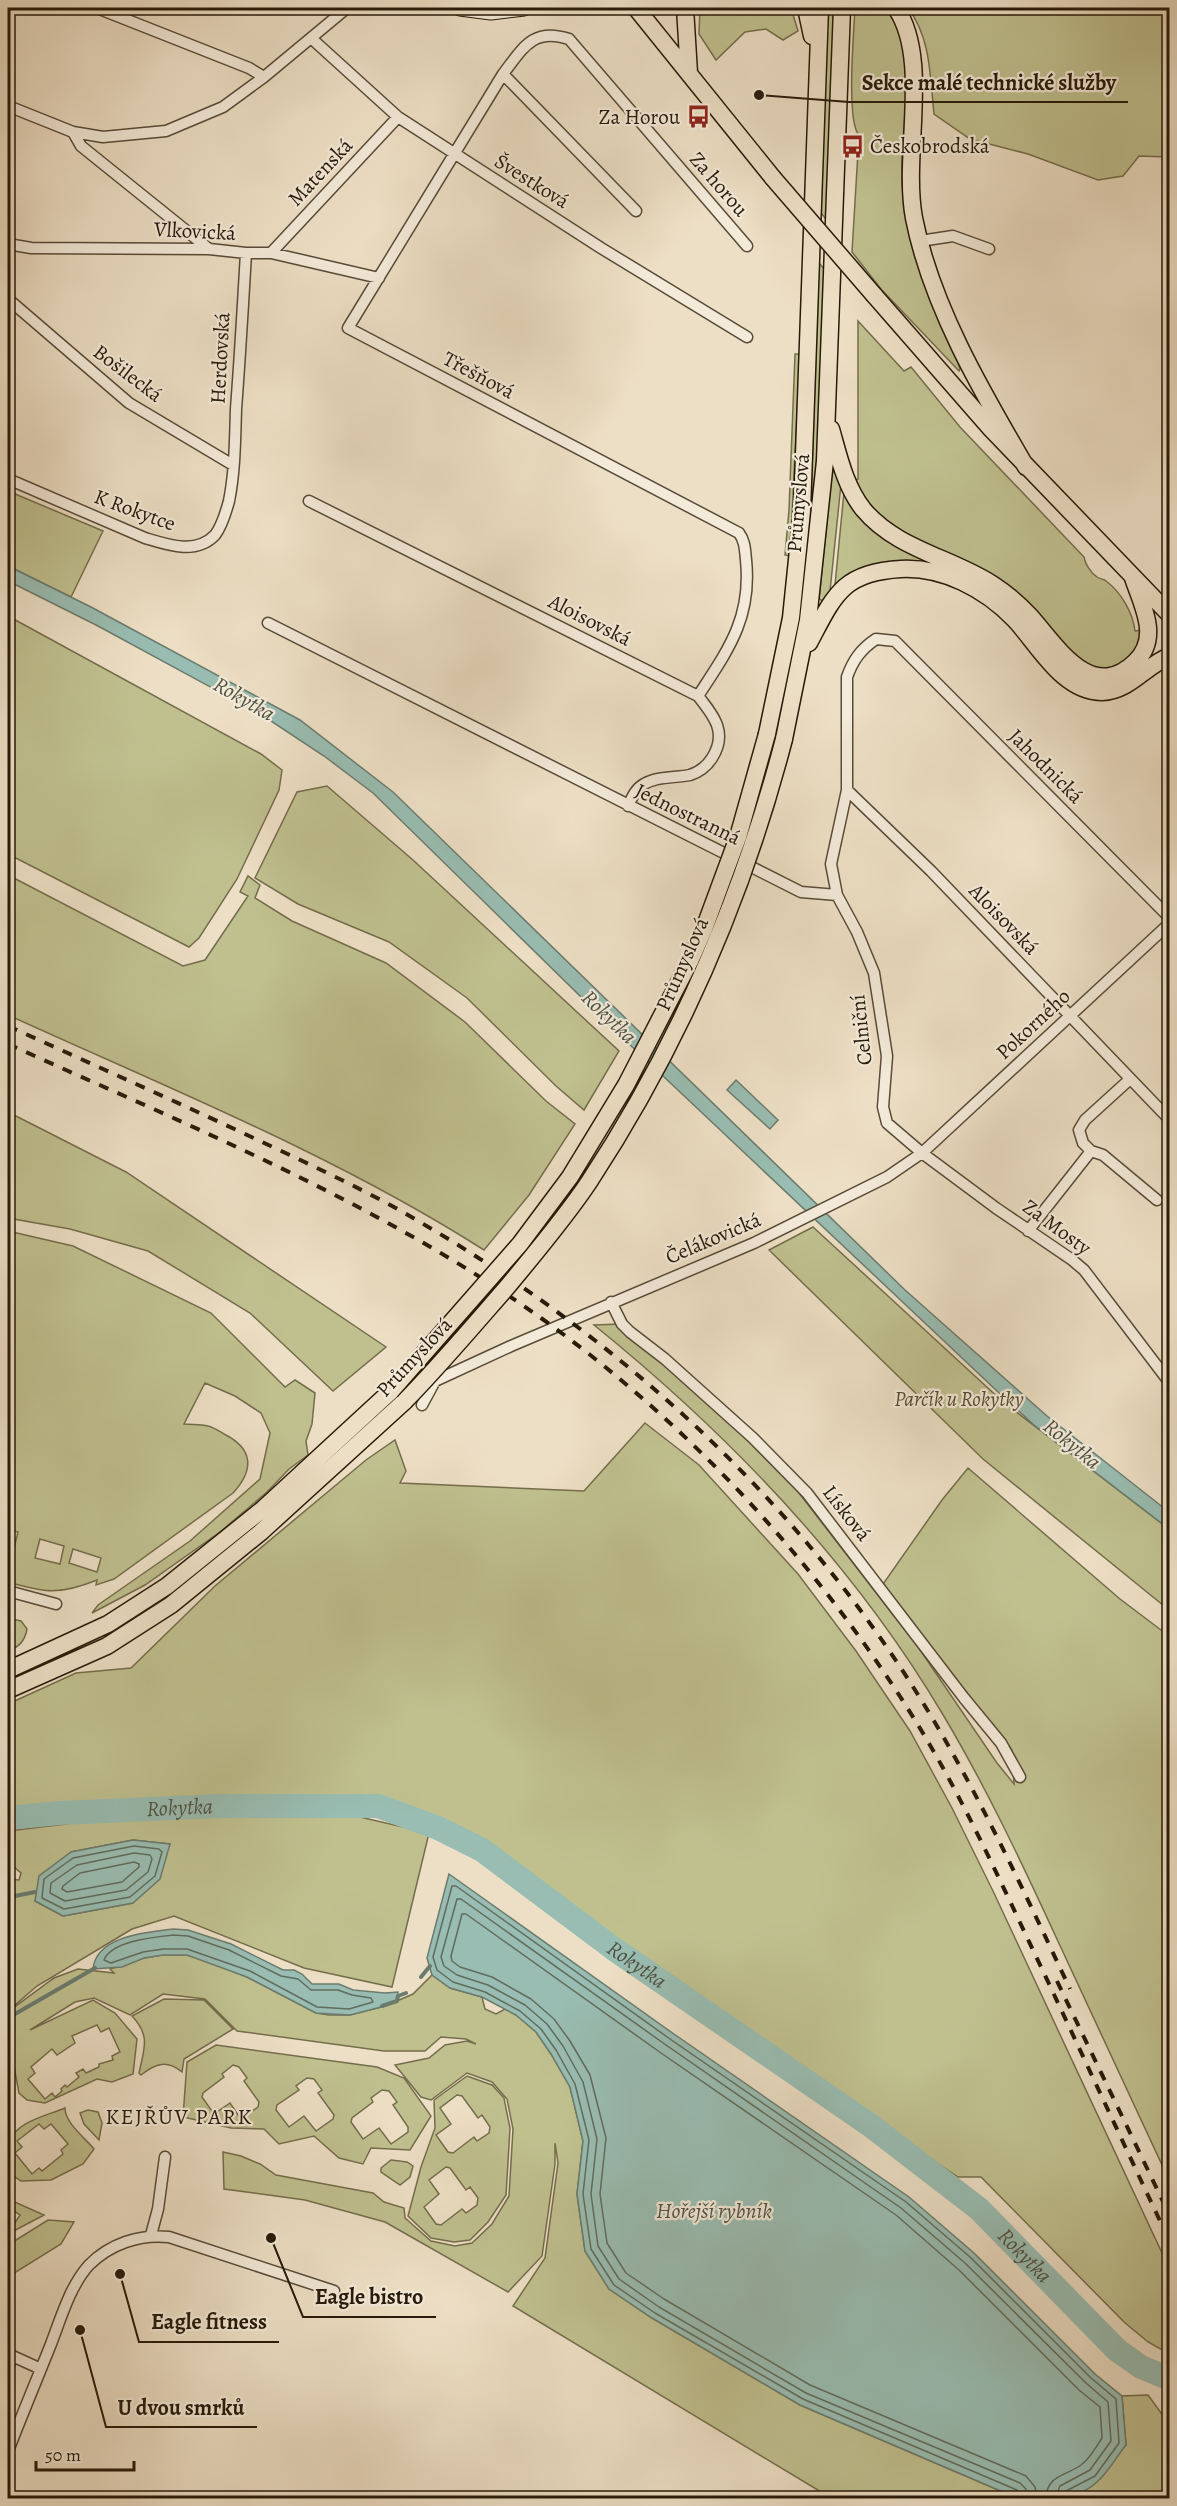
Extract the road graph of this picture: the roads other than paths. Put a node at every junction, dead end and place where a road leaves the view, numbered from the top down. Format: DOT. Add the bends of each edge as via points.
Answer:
graph roads {
  1 [pos="97,8"];
  2 [pos="347,8"];
  3 [pos="460,8"];
  4 [pos="524,8"];
  5 [pos="636,8"];
  6 [pos="685,8"];
  7 [pos="806,8"];
  8 [pos="820,8"];
  9 [pos="842,8"];
  10 [pos="896,8"];
  11 [pos="311,38"];
  12 [pos="533,39"];
  13 [pos="818,63"];
  14 [pos="689,73"];
  15 [pos="503,74"];
  16 [pos="264,77"];
  17 [pos="8,106"];
  18 [pos="398,117"];
  19 [pos="73,132"];
  20 [pos="454,155"];
  21 [pos="636,211"];
  22 [pos="920,241"];
  23 [pos="8,244"];
  24 [pos="747,246"];
  25 [pos="209,249"];
  26 [pos="989,249"];
  27 [pos="246,253"];
  28 [pos="271,253"];
  29 [pos="379,278"];
  30 [pos="8,299"];
  31 [pos="747,337"];
  32 [pos="828,417"];
  33 [pos="233,465"];
  34 [pos="1026,467"];
  35 [pos="8,479"];
  36 [pos="309,501"];
  37 [pos="1133,578"];
  38 [pos="1170,615"];
  39 [pos="268,623"];
  40 [pos="1170,641"];
  41 [pos="803,654"];
  42 [pos="1170,656"];
  43 [pos="1151,667"];
  44 [pos="698,696"];
  45 [pos="847,790"];
  46 [pos="628,806"];
  47 [pos="837,895"];
  48 [pos="1170,918"];
  49 [pos="1170,923"];
  50 [pos="1070,1016"];
  51 [pos="1129,1080"];
  52 [pos="1170,1120"];
  53 [pos="1091,1151"];
  54 [pos="922,1153"];
  55 [pos="1157,1200"];
  56 [pos="1028,1231"];
  57 [pos="611,1302"];
  58 [pos="1170,1383"];
  59 [pos="413,1403"];
  60 [pos="8,1591"];
  61 [pos="56,1604"];
  62 [pos="8,1670"];
  63 [pos="8,1690"];
  64 [pos="1020,1777"];
  65 [pos="165,2157"];
  66 [pos="151,2235"];
  67 [pos="334,2291"];
  68 [pos="10,2355"];
  69 [pos="8,2368"];
  70 [pos="41,2369"];
  71 [pos="8,2451"];
  1 -- 16 [label="street"];
  2 -- 11 [label="street"];
  3 -- 4 [label="street" via="491,12"];
  5 -- 14 [label="main road"];
  6 -- 14 [label="main road"];
  7 -- 13 [label="main road"];
  8 -- 13 [label="main road, Průmyslová"];
  9 -- 32 [label="main road, Průmyslová"];
  10 -- 22 [label="main road" via="908,29 914,54 910,180"];
  11 -- 16 [label="street"];
  11 -- 18 [label="street, Švestková"];
  12 -- 15 [label="street, Třešňová"];
  12 -- 24 [label="street, Za horou" via="552,33 569,39"];
  13 -- 62 [label="main road, Průmyslová, bridge" via="799,546 788,634 767,734 738,837 690,962 626,1085 570,1177 520,1244 391,1391 263,1509 159,1591 94,1632"];
  14 -- 34 [label="main road, bridge" via="773,178"];
  15 -- 20 [label="street, Třešňová"];
  15 -- 21 [label="street"];
  16 -- 19 [label="street" via="222,107 166,131 103,137"];
  17 -- 19 [label="street"];
  18 -- 20 [label="street, Švestková"];
  18 -- 28 [label="street, Matenská"];
  19 -- 25 [label="street" via="81,146"];
  20 -- 29 [label="street, Třešňová"];
  20 -- 31 [label="street, Švestková"];
  22 -- 26 [label="street" via="953,236"];
  22 -- 34 [label="main road" via="970,370"];
  23 -- 25 [label="street, Vlkovická" via="31,248"];
  25 -- 27 [label="street, Vlkovická"];
  27 -- 28 [label="street, Vlkovická"];
  27 -- 33 [label="street, Herdovská"];
  28 -- 29 [label="street, Vlkovická"];
  29 -- 44 [label="street, Třešňová" via="348,328 742,537 748,581 743,616 731,645"];
  30 -- 33 [label="street, Bošilecká" via="129,403"];
  32 -- 37 [label="main road" via="847,482 874,521 905,542 997,587 1024,609 1056,648 1080,669 1101,675 1119,673 1144,650 1149,628"];
  32 -- 41 [label="main road, Průmyslová" via="816,566"];
  33 -- 35 [label="street, K Rokytce" via="223,520 214,535 184,548 145,538"];
  34 -- 37 [label="main road"];
  36 -- 44 [label="street, Aloisovská"];
  37 -- 38 [label="main road"];
  39 -- 46 [label="street, Jednostranná"];
  40 -- 43 [label="main road"];
  41 -- 43 [label="main road" via="832,598 843,587 873,573 915,569 956,579 995,602 1056,669 1082,687 1109,691"];
  41 -- 59 [label="main road, Průmyslová, bridge" via="756,839 720,936 673,1038 588,1183"];
  42 -- 43 [label="main road"];
  44 -- 46 [label="street, Aloisovská" via="719,729 718,746 710,761 696,773 647,782 635,792"];
  45 -- 47 [label="street" via="831,864"];
  45 -- 48 [label="street, Jahodnická" via="847,677 862,648 876,639 896,641"];
  45 -- 50 [label="street, Aloisovská"];
  46 -- 47 [label="street, Jednostranná" via="801,892"];
  47 -- 54 [label="street, Celniční" via="874,973 886,1056 883,1107 887,1123"];
  49 -- 50 [label="street, Pokorného"];
  50 -- 51 [label="street, Aloisovská"];
  50 -- 54 [label="street, Pokorného"];
  51 -- 52 [label="street, Aloisovská"];
  51 -- 53 [label="street" via="1079,1130"];
  53 -- 55 [label="street" via="1103,1155"];
  53 -- 56 [label="street"];
  54 -- 56 [label="street, Za Mosty"];
  54 -- 57 [label="street, Čelákovická" via="887,1177 754,1243"];
  56 -- 58 [label="street, Za Mosty" via="1084,1270"];
  57 -- 59 [label="street, Čelákovická" via="435,1382"];
  57 -- 64 [label="street, Lísková" via="622,1324 753,1438 807,1493 1001,1743"];
  59 -- 63 [label="main road, Průmyslová" via="166,1609 107,1646"];
  60 -- 61 [label="street"];
  65 -- 66 [label="street"];
  66 -- 67 [label="street" via="169,2237"];
  66 -- 70 [label="street" via="108,2250 88,2266 72,2291"];
  68 -- 69 [label="street"];
  68 -- 70 [label="street"];
  70 -- 71 [label="street"];
}
